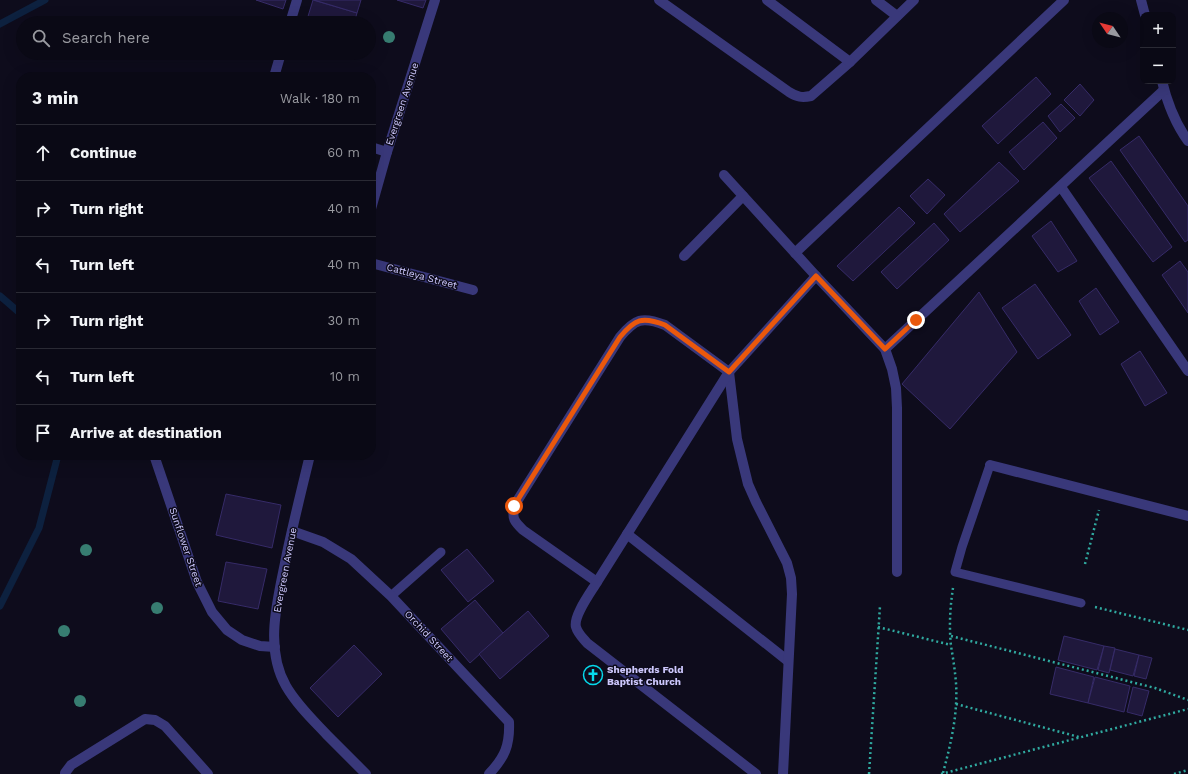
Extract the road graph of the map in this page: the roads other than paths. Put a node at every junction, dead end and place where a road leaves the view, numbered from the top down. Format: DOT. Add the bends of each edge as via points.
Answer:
graph roads {
  1 [pos="297,0"];
  2 [pos="435,0"];
  3 [pos="659,0"];
  4 [pos="767,0"];
  5 [pos="876,0"];
  6 [pos="914,0"];
  7 [pos="1064,0"];
  8 [pos="1141,0"];
  9 [pos="1144,12"];
  10 [pos="292,16"];
  11 [pos="897,16"];
  12 [pos="279,60"];
  13 [pos="850,62"];
  14 [pos="275,72"];
  15 [pos="1163,85"];
  16 [pos="1188,141"];
  17 [pos="376,149"];
  18 [pos="387,152"];
  19 [pos="724,175"];
  20 [pos="1061,187"];
  21 [pos="376,191"];
  22 [pos="743,196"];
  23 [pos="795,253"];
  24 [pos="684,256"];
  25 [pos="376,264"];
  26 [pos="816,276"];
  27 [pos="473,290"];
  28 [pos="885,349"];
  29 [pos="1188,371"];
  30 [pos="729,372"];
  31 [pos="156,460"];
  32 [pos="309,460"];
  33 [pos="990,464"];
  34 [pos="1188,516"];
  35 [pos="292,531"];
  36 [pos="627,534"];
  37 [pos="441,552"];
  38 [pos="897,572"];
  39 [pos="597,582"];
  40 [pos="391,596"];
  41 [pos="1081,603"];
  42 [pos="275,647"];
  43 [pos="788,661"];
  44 [pos="65,774"];
  45 [pos="208,774"];
  46 [pos="366,774"];
  47 [pos="489,774"];
  48 [pos="756,774"];
  49 [pos="783,774"];
  1 -- 10 [label="street"];
  2 -- 18 [label="street, Evergreen Avenue"];
  3 -- 13 [label="street" via="795,96 810,96"];
  4 -- 13 [label="street"];
  5 -- 11 [label="street"];
  6 -- 11 [label="street"];
  7 -- 23 [label="street"];
  8 -- 9 [label="street"];
  11 -- 13 [label="street"];
  12 -- 14 [label="street"];
  15 -- 16 [label="street" via="1172,112"];
  15 -- 20 [label="street"];
  17 -- 18 [label="street"];
  18 -- 21 [label="street, Evergreen Avenue"];
  19 -- 22 [label="street"];
  20 -- 28 [label="street"];
  20 -- 29 [label="street"];
  22 -- 23 [label="street"];
  22 -- 24 [label="street"];
  23 -- 26 [label="street"];
  25 -- 27 [label="street, Cattleya Street"];
  26 -- 28 [label="street"];
  26 -- 30 [label="street"];
  28 -- 38 [label="street" via="892,369 898,408"];
  30 -- 36 [label="street"];
  30 -- 39 [label="street" via="665,325 642,320 630,325 520,496 514,506 513,516 517,524"];
  30 -- 43 [label="street" via="738,439 748,484 787,563 791,578"];
  31 -- 42 [label="street, Sunflower Street" via="197,582 212,612 227,630 242,640 260,646"];
  32 -- 35 [label="street, Evergreen Avenue"];
  33 -- 34 [label="street"];
  33 -- 41 [label="lane" via="955,572"];
  35 -- 40 [label="street, Orchid Street" via="323,542 351,559"];
  35 -- 42 [label="street, Evergreen Avenue" via="277,602"];
  36 -- 39 [label="street"];
  36 -- 43 [label="street"];
  37 -- 40 [label="lane"];
  39 -- 48 [label="street" via="577,617 576,626 580,636"];
  40 -- 47 [label="street, Orchid Street" via="509,722 507,748 498,765"];
  42 -- 46 [label="street, Evergreen Avenue" via="278,666 286,686 295,699 309,717"];
  43 -- 49 [label="street"];
  44 -- 45 [label="street" via="72,765 145,719 155,720 165,726"];
}
